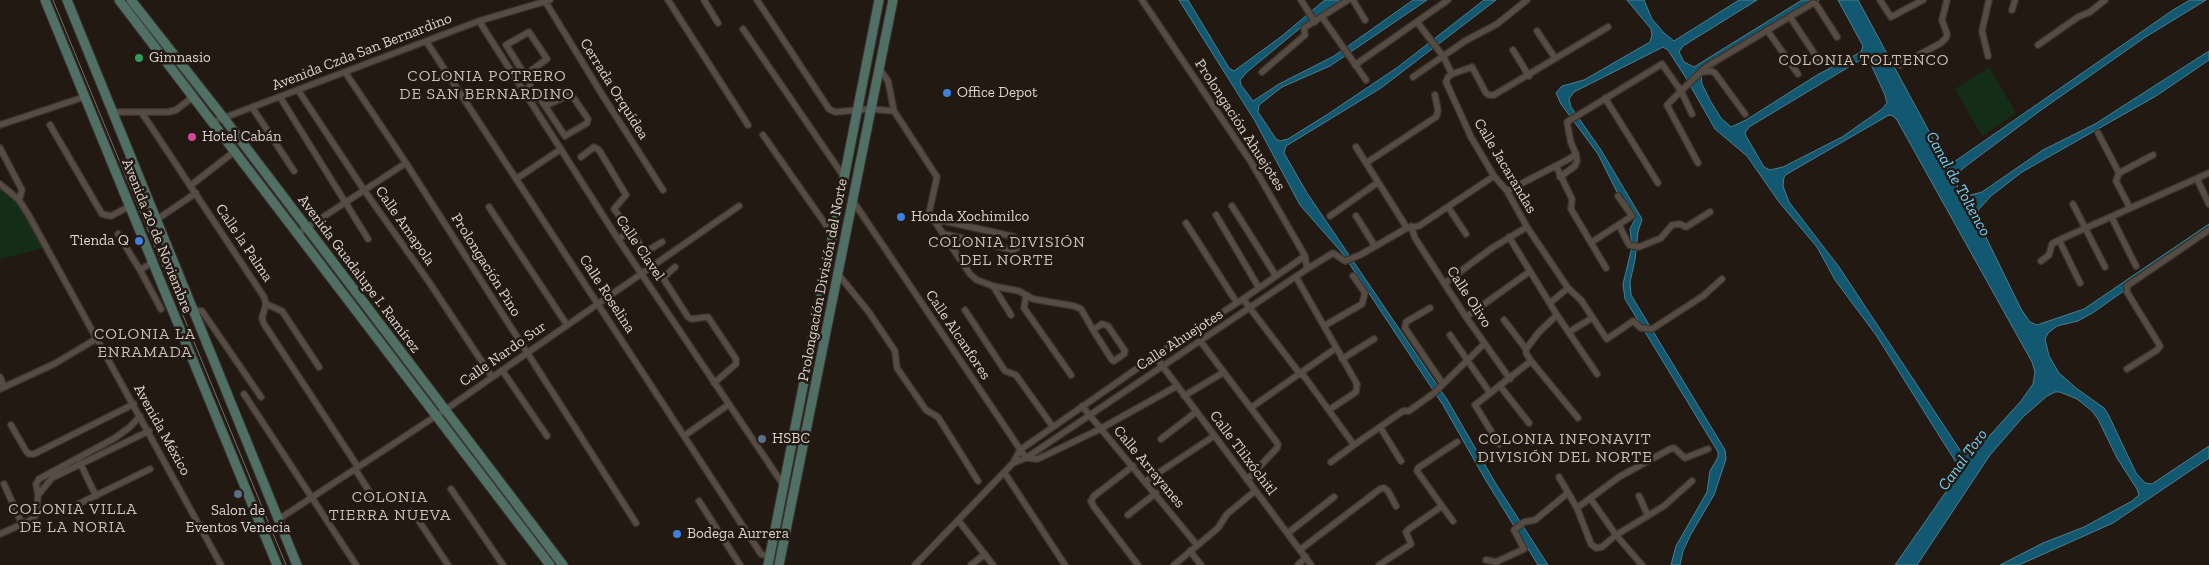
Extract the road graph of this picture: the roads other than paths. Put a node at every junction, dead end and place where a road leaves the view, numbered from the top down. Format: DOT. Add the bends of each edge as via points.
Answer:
graph roads {
  1 [pos="45,0"];
  2 [pos="67,0"];
  3 [pos="119,0"];
  4 [pos="131,0"];
  5 [pos="668,0"];
  6 [pos="704,0"];
  7 [pos="757,0"];
  8 [pos="879,0"];
  9 [pos="893,0"];
  10 [pos="1142,0"];
  11 [pos="1301,0"];
  12 [pos="1348,0"];
  13 [pos="1353,0"];
  14 [pos="1448,0"];
  15 [pos="1528,0"];
  16 [pos="1880,0"];
  17 [pos="1923,0"];
  18 [pos="1947,0"];
  19 [pos="1989,0"];
  20 [pos="2015,0"];
  21 [pos="2105,0"];
  22 [pos="547,1"];
  23 [pos="2012,10"];
  24 [pos="1322,17"];
  25 [pos="1790,17"];
  26 [pos="1365,20"];
  27 [pos="479,21"];
  28 [pos="1314,21"];
  29 [pos="1417,22"];
  30 [pos="718,23"];
  31 [pos="1608,27"];
  32 [pos="744,29"];
  33 [pos="1767,30"];
  34 [pos="1537,31"];
  35 [pos="1838,37"];
  36 [pos="426,42"];
  37 [pos="2038,44"];
  38 [pos="1513,50"];
  39 [pos="1443,56"];
  40 [pos="1988,56"];
  41 [pos="1555,58"];
  42 [pos="1820,62"];
  43 [pos="1356,65"];
  44 [pos="1900,66"];
  45 [pos="879,68"];
  46 [pos="345,72"];
  47 [pos="1262,72"];
  48 [pos="1701,73"];
  49 [pos="1452,74"];
  50 [pos="1798,74"];
  51 [pos="525,75"];
  52 [pos="1529,76"];
  53 [pos="1413,77"];
  54 [pos="1366,80"];
  55 [pos="298,90"];
  56 [pos="523,91"];
  57 [pos="1681,91"];
  58 [pos="1435,95"];
  59 [pos="84,96"];
  60 [pos="193,97"];
  61 [pos="280,97"];
  62 [pos="1605,98"];
  63 [pos="530,101"];
  64 [pos="545,106"];
  65 [pos="252,107"];
  66 [pos="871,110"];
  67 [pos="894,111"];
  68 [pos="111,112"];
  69 [pos="142,112"];
  70 [pos="857,112"];
  71 [pos="1692,114"];
  72 [pos="1745,114"];
  73 [pos="224,117"];
  74 [pos="213,122"];
  75 [pos="0,125"];
  76 [pos="50,125"];
  77 [pos="748,125"];
  78 [pos="2098,132"];
  79 [pos="763,135"];
  80 [pos="1356,146"];
  81 [pos="0,148"];
  82 [pos="561,149"];
  83 [pos="235,151"];
  84 [pos="1576,154"];
  85 [pos="2153,155"];
  86 [pos="581,157"];
  87 [pos="406,163"];
  88 [pos="1366,163"];
  89 [pos="1698,163"];
  90 [pos="1556,166"];
  91 [pos="294,171"];
  92 [pos="2119,173"];
  93 [pos="2209,173"];
  94 [pos="1494,176"];
  95 [pos="1560,177"];
  96 [pos="844,178"];
  97 [pos="516,179"];
  98 [pos="2197,179"];
  99 [pos="1377,183"];
  100 [pos="1658,183"];
  101 [pos="0,184"];
  102 [pos="190,186"];
  103 [pos="364,190"];
  104 [pos="663,190"];
  105 [pos="1507,191"];
  106 [pos="196,193"];
  107 [pos="1618,196"];
  108 [pos="19,200"];
  109 [pos="853,201"];
  110 [pos="346,203"];
  111 [pos="2073,204"];
  112 [pos="2209,204"];
  113 [pos="130,206"];
  114 [pos="739,206"];
  115 [pos="1232,206"];
  116 [pos="489,207"];
  117 [pos="1448,207"];
  118 [pos="2130,208"];
  119 [pos="1710,212"];
  120 [pos="1216,214"];
  121 [pos="1330,216"];
  122 [pos="1356,216"];
  123 [pos="2112,218"];
  124 [pos="156,220"];
  125 [pos="936,223"];
  126 [pos="1186,223"];
  127 [pos="1619,225"];
  128 [pos="307,227"];
  129 [pos="1409,227"];
  130 [pos="1527,227"];
  131 [pos="2085,229"];
  132 [pos="2209,230"];
  133 [pos="631,231"];
  134 [pos="118,234"];
  135 [pos="297,234"];
  136 [pos="944,234"];
  137 [pos="1466,234"];
  138 [pos="833,235"];
  139 [pos="1509,237"];
  140 [pos="618,239"];
  141 [pos="368,240"];
  142 [pos="2059,240"];
  143 [pos="662,242"];
  144 [pos="1592,242"];
  145 [pos="1375,246"];
  146 [pos="1305,256"];
  147 [pos="2041,261"];
  148 [pos="153,262"];
  149 [pos="2136,266"];
  150 [pos="675,267"];
  151 [pos="2105,267"];
  152 [pos="1606,268"];
  153 [pos="1306,269"];
  154 [pos="140,270"];
  155 [pos="1529,272"];
  156 [pos="642,273"];
  157 [pos="838,274"];
  158 [pos="1276,276"];
  159 [pos="1353,276"];
  160 [pos="1296,278"];
  161 [pos="1722,279"];
  162 [pos="1445,282"];
  163 [pos="2080,283"];
  164 [pos="993,286"];
  165 [pos="1258,288"];
  166 [pos="1568,288"];
  167 [pos="1026,296"];
  168 [pos="1243,299"];
  169 [pos="1237,303"];
  170 [pos="1550,303"];
  171 [pos="266,304"];
  172 [pos="599,304"];
  173 [pos="1430,308"];
  174 [pos="162,309"];
  175 [pos="1250,309"];
  176 [pos="193,310"];
  177 [pos="965,310"];
  178 [pos="1011,315"];
  179 [pos="1557,315"];
  180 [pos="1466,317"];
  181 [pos="1592,318"];
  182 [pos="1504,320"];
  183 [pos="567,326"];
  184 [pos="1324,326"];
  185 [pos="1093,330"];
  186 [pos="1569,332"];
  187 [pos="1450,335"];
  188 [pos="96,339"];
  189 [pos="1374,339"];
  190 [pos="1201,342"];
  191 [pos="1484,344"];
  192 [pos="1336,348"];
  193 [pos="1526,349"];
  194 [pos="527,353"];
  195 [pos="1156,356"];
  196 [pos="1342,359"];
  197 [pos="1467,359"];
  198 [pos="1531,361"];
  199 [pos="319,367"];
  200 [pos="1163,367"];
  201 [pos="2127,369"];
  202 [pos="502,370"];
  203 [pos="1224,372"];
  204 [pos="1300,374"];
  205 [pos="1597,374"];
  206 [pos="1071,375"];
  207 [pos="0,377"];
  208 [pos="492,377"];
  209 [pos="1510,379"];
  210 [pos="714,383"];
  211 [pos="1442,385"];
  212 [pos="1177,386"];
  213 [pos="1500,386"];
  214 [pos="2,388"];
  215 [pos="1490,393"];
  216 [pos="244,394"];
  217 [pos="1184,396"];
  218 [pos="261,397"];
  219 [pos="134,404"];
  220 [pos="728,405"];
  221 [pos="1082,406"];
  222 [pos="1252,407"];
  223 [pos="445,410"];
  224 [pos="1328,410"];
  225 [pos="1196,412"];
  226 [pos="1090,414"];
  227 [pos="140,416"];
  228 [pos="436,416"];
  229 [pos="1578,418"];
  230 [pos="1529,423"];
  231 [pos="11,425"];
  232 [pos="1053,427"];
  233 [pos="1380,427"];
  234 [pos="1100,429"];
  235 [pos="149,431"];
  236 [pos="547,436"];
  237 [pos="684,436"];
  238 [pos="1214,436"];
  239 [pos="1161,439"];
  240 [pos="117,442"];
  241 [pos="1457,442"];
  242 [pos="1498,444"];
  243 [pos="1354,446"];
  244 [pos="1708,449"];
  245 [pos="1020,450"];
  246 [pos="94,453"];
  247 [pos="1026,458"];
  248 [pos="1401,460"];
  249 [pos="1331,462"];
  250 [pos="80,463"];
  251 [pos="1012,463"];
  252 [pos="1133,466"];
  253 [pos="66,468"];
  254 [pos="356,468"];
  255 [pos="150,469"];
  256 [pos="1004,472"];
  257 [pos="1558,477"];
  258 [pos="1247,480"];
  259 [pos="978,481"];
  260 [pos="1146,481"];
  261 [pos="1692,481"];
  262 [pos="4,484"];
  263 [pos="784,486"];
  264 [pos="451,489"];
  265 [pos="1254,491"];
  266 [pos="1156,492"];
  267 [pos="1568,493"];
  268 [pos="96,496"];
  269 [pos="1334,496"];
  270 [pos="1639,496"];
  271 [pos="311,498"];
  272 [pos="1590,498"];
  273 [pos="374,499"];
  274 [pos="699,501"];
  275 [pos="1396,506"];
  276 [pos="1442,506"];
  277 [pos="1577,508"];
  278 [pos="62,512"];
  279 [pos="1128,515"];
  280 [pos="1648,516"];
  281 [pos="279,519"];
  282 [pos="958,520"];
  283 [pos="419,521"];
  284 [pos="1453,521"];
  285 [pos="636,523"];
  286 [pos="22,524"];
  287 [pos="1288,533"];
  288 [pos="0,534"];
  289 [pos="1616,535"];
  290 [pos="1197,544"];
  291 [pos="1301,549"];
  292 [pos="1190,551"];
  293 [pos="985,554"];
  294 [pos="1306,557"];
  295 [pos="1486,560"];
  296 [pos="770,562"];
  297 [pos="1496,563"];
  298 [pos="221,565"];
  299 [pos="277,565"];
  300 [pos="297,565"];
  301 [pos="356,565"];
  302 [pos="448,565"];
  303 [pos="503,565"];
  304 [pos="550,565"];
  305 [pos="563,565"];
  306 [pos="740,565"];
  307 [pos="779,565"];
  308 [pos="915,565"];
  309 [pos="971,565"];
  310 [pos="993,565"];
  311 [pos="1065,565"];
  312 [pos="1138,565"];
  313 [pos="1174,565"];
  314 [pos="1201,565"];
  315 [pos="1298,565"];
  316 [pos="1311,565"];
  317 [pos="1379,565"];
  318 [pos="1642,565"];
  1 -- 59 [label="main road, Avenida 20 de Noviembre"];
  2 -- 68 [label="main road, Avenida 20 de Noviembre"];
  3 -- 60 [label="main road, Avenida Guadalupe I. Ramírez"];
  4 -- 73 [label="main road, Avenida Guadalupe I. Ramírez"];
  5 -- 77 [label="street"];
  6 -- 30 [label="street"];
  7 -- 70 [label="street" via="830,109"];
  8 -- 70 [label="main road, Prolongación División del Norte"];
  9 -- 45 [label="main road, Prolongación División del Norte"];
  10 -- 146 [label="street, Prolongación Ahuejotes" via="1252,162"];
  11 -- 28 [label="street"];
  12 -- 24 [label="street"];
  13 -- 26 [label="street"];
  14 -- 29 [label="street"];
  15 -- 39 [label="street" via="1497,24"];
  16 -- 17 [label="street" via="1891,17"];
  18 -- 44 [label="street" via="1942,20 1946,38"];
  19 -- 40 [label="street" via="1982,31"];
  20 -- 23 [label="street"];
  21 -- 37 [label="street"];
  22 -- 27 [label="street, Avenida Czda San Bernardino"];
  22 -- 104 [label="street, Cerrada Orquídea"];
  24 -- 28 [label="street"];
  24 -- 43 [label="street"];
  25 -- 33 [label="street"];
  25 -- 35 [label="street" via="1815,3"];
  25 -- 42 [label="street"];
  27 -- 36 [label="street, Avenida Czda San Bernardino"];
  27 -- 56 [label="street, Calle Clavel"];
  28 -- 47 [label="street" via="1304,28 1305,35"];
  29 -- 39 [label="street, Calle Jacarandas"];
  29 -- 43 [label="street"];
  31 -- 41 [label="street"];
  32 -- 96 [label="street"];
  33 -- 48 [label="street"];
  33 -- 50 [label="street"];
  34 -- 41 [label="street"];
  36 -- 46 [label="street, Avenida Czda San Bernardino"];
  36 -- 97 [label="street, Calle Roselina"];
  38 -- 52 [label="street"];
  39 -- 49 [label="street, Calle Jacarandas"];
  39 -- 53 [label="street"];
  41 -- 52 [label="street"];
  43 -- 54 [label="street"];
  45 -- 66 [label="main road, Prolongación División del Norte"];
  45 -- 67 [label="street" via="888,82"];
  46 -- 55 [label="street, Avenida Czda San Bernardino"];
  46 -- 87 [label="street, Prolongación Pino"];
  48 -- 57 [label="street"];
  48 -- 72 [label="street" via="1715,73"];
  49 -- 52 [label="street" via="1472,67 1489,96"];
  49 -- 94 [label="street, Calle Jacarandas" via="1446,82 1471,137"];
  51 -- 51 [label="street" via="506,45 529,32 547,59"];
  51 -- 56 [label="street" via="530,85"];
  55 -- 61 [label="street, Avenida Czda San Bernardino"];
  55 -- 103 [label="street, Calle Amapola"];
  56 -- 63 [label="street, Calle Clavel"];
  57 -- 62 [label="street" via="1662,64"];
  57 -- 71 [label="street"];
  57 -- 89 [label="street" via="1667,105"];
  58 -- 88 [label="street" via="1436,117"];
  59 -- 75 [label="street"];
  59 -- 113 [label="main road, Avenida 20 de Noviembre"];
  60 -- 69 [label="street" via="176,110"];
  60 -- 74 [label="main road, Avenida Guadalupe I. Ramírez"];
  61 -- 65 [label="street, Avenida Czda San Bernardino"];
  61 -- 110 [label="street"];
  62 -- 84 [label="street" via="1567,122"];
  62 -- 100 [label="street"];
  63 -- 64 [label="street" via="540,98"];
  63 -- 82 [label="street, Calle Clavel"];
  64 -- 64 [label="street" via="565,136 588,121 571,94"];
  65 -- 73 [label="street, Avenida Czda San Bernardino"];
  65 -- 91 [label="street"];
  66 -- 67 [label="street"];
  66 -- 70 [label="street"];
  66 -- 109 [label="main road, Prolongación División del Norte"];
  67 -- 125 [label="street" via="937,177 929,213"];
  68 -- 69 [label="street"];
  68 -- 124 [label="main road, Avenida 20 de Noviembre"];
  69 -- 102 [label="street, Calle la Palma"];
  70 -- 96 [label="main road, Prolongación División del Norte"];
  73 -- 74 [label="street, Avenida Czda San Bernardino"];
  73 -- 128 [label="main road, Avenida Guadalupe I. Ramírez"];
  74 -- 83 [label="main road, Avenida Guadalupe I. Ramírez"];
  76 -- 113 [label="street" via="102,214 111,216"];
  78 -- 92 [label="street"];
  79 -- 138 [label="street"];
  80 -- 88 [label="street, Calle Olivo"];
  81 -- 108 [label="street" via="22,190"];
  82 -- 97 [label="street"];
  82 -- 140 [label="street, Calle Clavel"];
  83 -- 102 [label="street"];
  83 -- 135 [label="main road, Avenida Guadalupe I. Ramírez"];
  84 -- 90 [label="street"];
  84 -- 95 [label="street" via="1575,166"];
  85 -- 92 [label="street"];
  86 -- 133 [label="street" via="594,147 599,150 625,191 626,195 614,209"];
  87 -- 103 [label="street"];
  87 -- 194 [label="street, Prolongación Pino"];
  88 -- 99 [label="street, Calle Olivo"];
  90 -- 95 [label="street"];
  90 -- 105 [label="street"];
  92 -- 118 [label="street" via="2116,180"];
  93 -- 98 [label="street"];
  94 -- 105 [label="street, Calle Jacarandas"];
  94 -- 117 [label="street, Calle Ahuejotes"];
  95 -- 144 [label="street" via="1572,199 1571,210"];
  96 -- 138 [label="main road, Prolongación División del Norte"];
  97 -- 172 [label="street, Calle Roselina"];
  98 -- 112 [label="street"];
  98 -- 118 [label="street"];
  99 -- 121 [label="street"];
  99 -- 129 [label="street, Calle Olivo"];
  101 -- 108 [label="street, Avenida México"];
  102 -- 106 [label="street, Calle la Palma"];
  103 -- 110 [label="street"];
  103 -- 208 [label="street, Calle Amapola"];
  105 -- 130 [label="street, Calle Jacarandas"];
  106 -- 124 [label="street"];
  106 -- 171 [label="street, Calle la Palma" via="264,296"];
  107 -- 127 [label="street" via="1632,216"];
  108 -- 188 [label="street, Avenida México"];
  109 -- 157 [label="main road, Prolongación División del Norte"];
  109 -- 245 [label="street, Calle Alcanfores"];
  110 -- 128 [label="street"];
  110 -- 141 [label="street"];
  111 -- 131 [label="street"];
  113 -- 148 [label="main road, Avenida 20 de Noviembre"];
  114 -- 156 [label="street, Calle Nardo Sur"];
  115 -- 158 [label="street"];
  116 -- 183 [label="street"];
  117 -- 129 [label="street, Calle Ahuejotes" via="1419,226"];
  117 -- 137 [label="street"];
  118 -- 123 [label="street"];
  119 -- 127 [label="street" via="1686,227 1672,225 1661,238 1639,247 1629,245"];
  120 -- 165 [label="street"];
  122 -- 145 [label="street"];
  123 -- 131 [label="street"];
  123 -- 149 [label="street"];
  124 -- 176 [label="main road, Avenida 20 de Noviembre"];
  125 -- 136 [label="street"];
  125 -- 136 [label="street" via="944,221 1015,237 1017,248 1013,250"];
  126 -- 169 [label="street"];
  127 -- 144 [label="street"];
  128 -- 135 [label="street"];
  128 -- 223 [label="main road, Avenida Guadalupe I. Ramírez"];
  129 -- 145 [label="street, Calle Ahuejotes"];
  129 -- 162 [label="street, Calle Olivo"];
  130 -- 139 [label="street"];
  130 -- 166 [label="street, Calle Jacarandas"];
  131 -- 142 [label="street"];
  131 -- 151 [label="street"];
  132 -- 201 [label="street" via="2127,286 2127,292 2160,346"];
  133 -- 140 [label="street"];
  133 -- 143 [label="street" via="645,250"];
  134 -- 154 [label="street"];
  135 -- 228 [label="main road, Avenida Guadalupe I. Ramírez"];
  136 -- 164 [label="street" via="974,278"];
  138 -- 263 [label="main road, Prolongación División del Norte"];
  139 -- 155 [label="street"];
  139 -- 162 [label="street"];
  140 -- 156 [label="street, Calle Clavel"];
  142 -- 147 [label="street" via="2052,244 2049,255"];
  142 -- 163 [label="street"];
  144 -- 152 [label="street"];
  145 -- 153 [label="street, Calle Ahuejotes" via="1345,261 1333,253"];
  146 -- 153 [label="street, Prolongación Ahuejotes"];
  146 -- 158 [label="street, Calle Ahuejotes"];
  148 -- 154 [label="street"];
  148 -- 299 [label="main road, Avenida 20 de Noviembre"];
  150 -- 210 [label="street" via="663,278 688,317 708,317 736,359 736,364"];
  153 -- 160 [label="street, Calle Ahuejotes"];
  154 -- 174 [label="street"];
  155 -- 170 [label="street"];
  155 -- 180 [label="street"];
  156 -- 172 [label="street, Calle Nardo Sur"];
  156 -- 210 [label="street, Calle Clavel"];
  157 -- 259 [label="street" via="890,342 897,356 897,368 926,410 938,417"];
  157 -- 307 [label="main road, Prolongación División del Norte"];
  158 -- 165 [label="street, Calle Ahuejotes"];
  159 -- 184 [label="street" via="1365,293 1362,304"];
  160 -- 175 [label="street, Calle Ahuejotes"];
  160 -- 184 [label="street"];
  161 -- 181 [label="street, Calle Jacarandas" via="1703,296 1652,329 1641,328 1633,321 1608,339"];
  162 -- 180 [label="street, Calle Olivo"];
  164 -- 167 [label="street" via="1019,291"];
  164 -- 178 [label="street"];
  165 -- 168 [label="street, Calle Ahuejotes"];
  166 -- 170 [label="street"];
  166 -- 181 [label="street, Calle Jacarandas" via="1581,300"];
  167 -- 185 [label="street" via="1074,306 1081,310"];
  167 -- 206 [label="street" via="1024,308"];
  168 -- 169 [label="street, Calle Ahuejotes"];
  168 -- 175 [label="street"];
  169 -- 195 [label="street, Calle Ahuejotes"];
  170 -- 179 [label="street"];
  171 -- 199 [label="street" via="282,310"];
  171 -- 254 [label="street, Calle la Palma" via="262,318 264,324"];
  172 -- 183 [label="street, Calle Nardo Sur"];
  172 -- 237 [label="street, Calle Roselina"];
  173 -- 211 [label="street" via="1406,322 1405,328"];
  175 -- 190 [label="street, Calle Ahuejotes"];
  175 -- 204 [label="street"];
  176 -- 218 [label="street" via="202,310"];
  176 -- 281 [label="main road, Avenida 20 de Noviembre"];
  177 -- 232 [label="street" via="1005,371 1016,374"];
  179 -- 186 [label="street"];
  179 -- 193 [label="street"];
  180 -- 191 [label="street, Calle Olivo"];
  181 -- 186 [label="street"];
  182 -- 193 [label="street"];
  183 -- 194 [label="street, Calle Nardo Sur"];
  184 -- 192 [label="street"];
  185 -- 185 [label="street" via="1113,361 1124,354 1108,326 1102,324"];
  186 -- 205 [label="street"];
  187 -- 197 [label="street"];
  188 -- 214 [label="street" via="54,364"];
  188 -- 219 [label="street, Avenida México"];
  189 -- 196 [label="street"];
  190 -- 200 [label="street, Calle Ahuejotes"];
  190 -- 203 [label="street"];
  191 -- 197 [label="street"];
  191 -- 209 [label="street, Calle Olivo"];
  192 -- 196 [label="street"];
  192 -- 204 [label="street"];
  193 -- 198 [label="street"];
  194 -- 202 [label="street, Calle Nardo Sur"];
  194 -- 285 [label="street, Prolongación Pino"];
  195 -- 200 [label="street, Calle Tlilxóchitl"];
  195 -- 221 [label="street, Calle Ahuejotes"];
  196 -- 224 [label="street" via="1358,389"];
  197 -- 211 [label="street"];
  197 -- 215 [label="street"];
  198 -- 209 [label="street"];
  198 -- 229 [label="street"];
  200 -- 212 [label="street, Calle Tlilxóchitl"];
  200 -- 226 [label="street, Calle Ahuejotes"];
  202 -- 208 [label="street, Calle Nardo Sur"];
  202 -- 236 [label="street"];
  203 -- 217 [label="street"];
  203 -- 222 [label="street"];
  204 -- 222 [label="street"];
  204 -- 224 [label="street"];
  207 -- 214 [label="street"];
  208 -- 223 [label="street, Calle Nardo Sur"];
  209 -- 213 [label="street"];
  210 -- 220 [label="street, Calle Clavel"];
  211 -- 233 [label="street" via="1409,411 1403,411"];
  212 -- 217 [label="street, Calle Tlilxóchitl"];
  212 -- 234 [label="street"];
  213 -- 215 [label="street"];
  213 -- 230 [label="street"];
  215 -- 242 [label="street" via="1475,405"];
  216 -- 271 [label="street"];
  217 -- 225 [label="street, Calle Tlilxóchitl"];
  219 -- 227 [label="street, Avenida México"];
  219 -- 231 [label="street" via="34,454 26,451"];
  220 -- 237 [label="street"];
  220 -- 263 [label="street, Calle Clavel"];
  221 -- 226 [label="street, Calle Arrayanes"];
  221 -- 232 [label="street, Calle Ahuejotes"];
  222 -- 258 [label="street" via="1278,444"];
  223 -- 228 [label="street, Calle Nardo Sur"];
  223 -- 305 [label="main road, Avenida Guadalupe I. Ramírez"];
  224 -- 243 [label="street"];
  225 -- 238 [label="street, Calle Tlilxóchitl"];
  225 -- 239 [label="street"];
  226 -- 234 [label="street, Calle Arrayanes"];
  226 -- 247 [label="street, Calle Ahuejotes"];
  227 -- 235 [label="street, Avenida México"];
  227 -- 240 [label="street"];
  228 -- 254 [label="street, Calle Nardo Sur"];
  228 -- 304 [label="main road, Avenida Guadalupe I. Ramírez"];
  232 -- 245 [label="street, Calle Ahuejotes"];
  233 -- 243 [label="street"];
  233 -- 248 [label="street"];
  234 -- 247 [label="street" via="1038,459"];
  234 -- 252 [label="street, Calle Arrayanes"];
  235 -- 240 [label="street"];
  235 -- 298 [label="street, Avenida México"];
  237 -- 296 [label="street, Calle Roselina" via="761,554"];
  238 -- 258 [label="street, Calle Tlilxóchitl"];
  238 -- 260 [label="street"];
  240 -- 246 [label="street"];
  241 -- 276 [label="street" via="1418,468"];
  243 -- 249 [label="street"];
  244 -- 272 [label="street" via="1686,458 1674,448 1670,449 1619,476"];
  245 -- 247 [label="street, Calle Alcanfores"];
  245 -- 251 [label="street, Calle Ahuejotes"];
  246 -- 250 [label="street"];
  246 -- 253 [label="street"];
  247 -- 251 [label="street, Calle Ahuejotes"];
  250 -- 253 [label="street"];
  250 -- 268 [label="street"];
  251 -- 256 [label="street, Calle Ahuejotes"];
  252 -- 260 [label="street, Calle Arrayanes"];
  252 -- 312 [label="street" via="1094,496 1091,502"];
  253 -- 286 [label="street" via="39,479 36,484 36,516"];
  254 -- 271 [label="street, Calle Nardo Sur"];
  254 -- 273 [label="street, Calle la Palma"];
  255 -- 268 [label="street"];
  256 -- 282 [label="street, Calle Ahuejotes"];
  256 -- 311 [label="street"];
  257 -- 267 [label="street"];
  258 -- 265 [label="street, Calle Tlilxóchitl"];
  260 -- 266 [label="street, Calle Arrayanes"];
  261 -- 280 [label="street"];
  262 -- 286 [label="street"];
  263 -- 296 [label="main road, Prolongación División del Norte" via="775,531 775,552"];
  264 -- 303 [label="street"];
  265 -- 287 [label="street, Calle Tlilxóchitl"];
  265 -- 290 [label="street" via="1227,514 1218,528"];
  266 -- 279 [label="street"];
  266 -- 290 [label="street, Calle Arrayanes"];
  267 -- 277 [label="street"];
  267 -- 297 [label="street" via="1535,520 1524,522 1514,530 1524,548"];
  268 -- 278 [label="street"];
  269 -- 287 [label="street"];
  270 -- 280 [label="street"];
  271 -- 281 [label="street, Calle Nardo Sur"];
  271 -- 301 [label="street"];
  272 -- 277 [label="street"];
  272 -- 289 [label="street"];
  274 -- 306 [label="street"];
  275 -- 291 [label="street" via="1388,491 1380,489"];
  276 -- 284 [label="street"];
  276 -- 317 [label="street" via="1406,532 1411,544"];
  277 -- 289 [label="street" via="1591,544 1596,548"];
  280 -- 289 [label="street"];
  281 -- 300 [label="main road, Avenida 20 de Noviembre"];
  282 -- 293 [label="street"];
  282 -- 308 [label="street, Calle Ahuejotes"];
  283 -- 302 [label="street"];
  286 -- 288 [label="street"];
  287 -- 291 [label="street, Calle Tlilxóchitl"];
  289 -- 318 [label="street"];
  290 -- 292 [label="street"];
  291 -- 294 [label="street, Calle Tlilxóchitl"];
  292 -- 313 [label="street"];
  292 -- 314 [label="street"];
  293 -- 309 [label="street"];
  293 -- 310 [label="street"];
  294 -- 315 [label="street"];
  294 -- 316 [label="street, Calle Tlilxóchitl"];
  295 -- 297 [label="street"];
}
